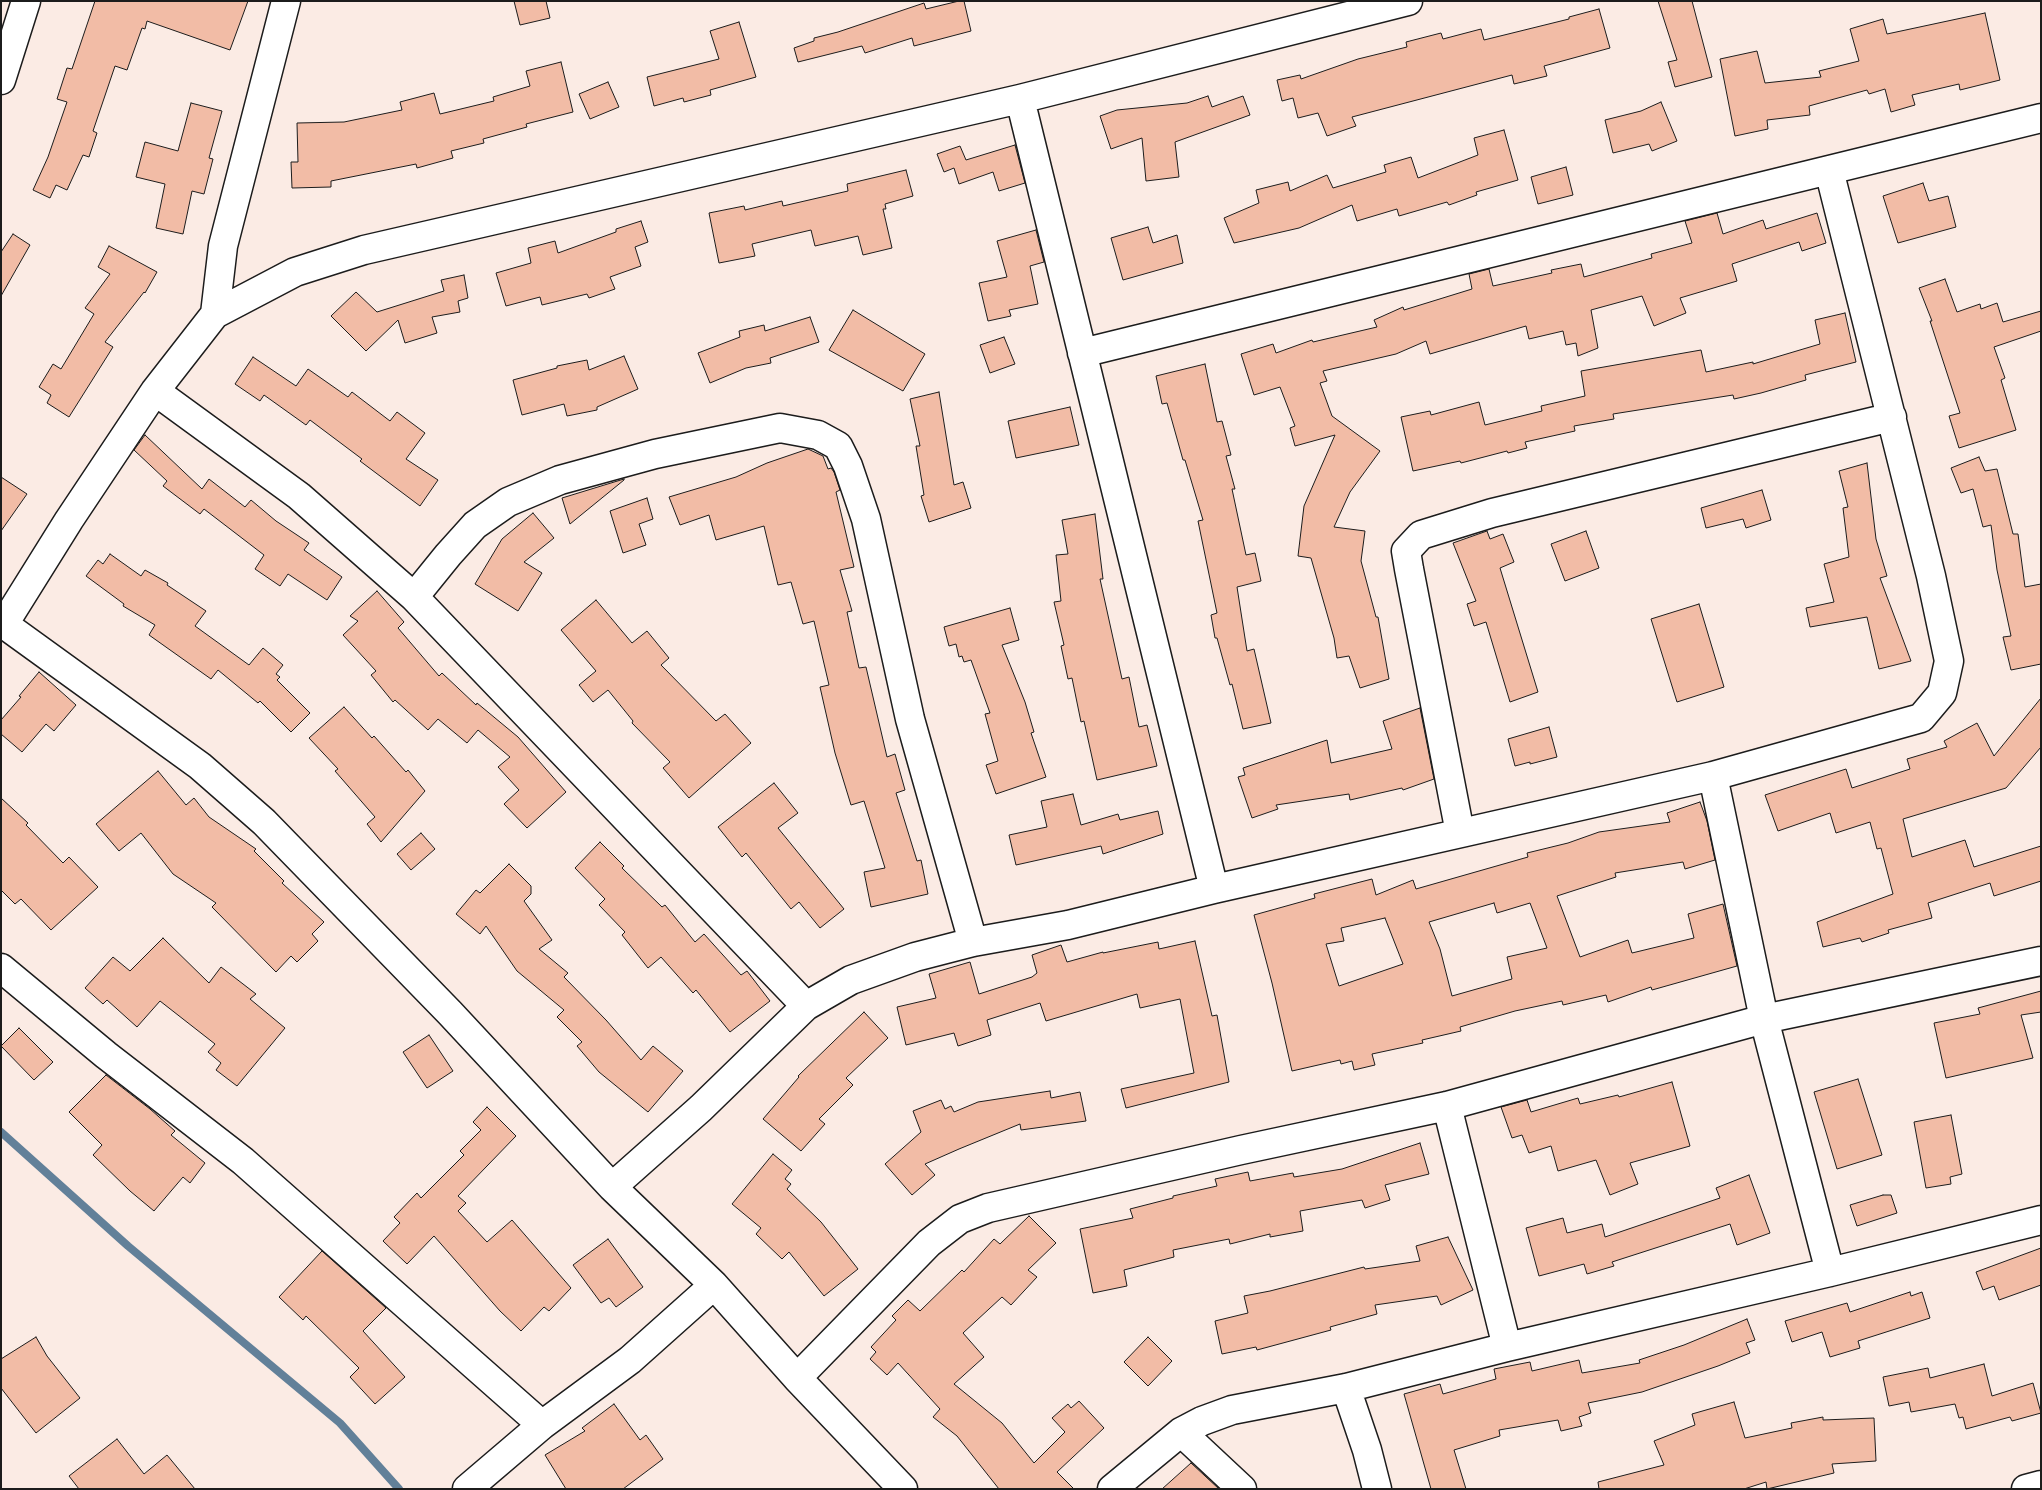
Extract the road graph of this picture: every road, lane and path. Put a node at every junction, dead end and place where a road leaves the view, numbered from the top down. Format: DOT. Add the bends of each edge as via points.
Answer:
graph roads {
  1 [pos="26,1"];
  2 [pos="286,1"];
  3 [pos="1404,2"];
  4 [pos="1,80"];
  5 [pos="1020,99"];
  6 [pos="2041,118"];
  7 [pos="1829,170"];
  8 [pos="215,314"];
  9 [pos="1082,353"];
  10 [pos="155,391"];
  11 [pos="1892,417"];
  12 [pos="414,597"];
  13 [pos="3,623"];
  14 [pos="1713,776"];
  15 [pos="1460,833"];
  16 [pos="1214,890"];
  17 [pos="973,942"];
  18 [pos="2041,961"];
  19 [pos="1,968"];
  20 [pos="806,1006"];
  21 [pos="1764,1019"];
  22 [pos="1447,1106"];
  23 [pos="612,1187"];
  24 [pos="2041,1220"];
  25 [pos="1830,1272"];
  26 [pos="714,1285"];
  27 [pos="1507,1347"];
  28 [pos="797,1378"];
  29 [pos="1346,1388"];
  30 [pos="542,1425"];
  31 [pos="1180,1432"];
  32 [pos="2041,1485"];
  33 [pos="467,1489"];
  34 [pos="903,1489"];
  35 [pos="1112,1489"];
  36 [pos="1242,1489"];
  37 [pos="1377,1489"];
  38 [pos="2026,1489"];
  1 -- 4 [label="street"];
  2 -- 8 [label="street" via="223,246"];
  3 -- 5 [label="street"];
  5 -- 8 [label="street" via="364,250 295,272"];
  5 -- 9 [label="street"];
  6 -- 7 [label="street"];
  7 -- 9 [label="street"];
  7 -- 11 [label="street"];
  8 -- 10 [label="street"];
  9 -- 16 [label="street"];
  10 -- 12 [label="street" via="299,496"];
  10 -- 13 [label="street"];
  11 -- 14 [label="street" via="1949,661 1942,693 1921,718"];
  11 -- 15 [label="street" via="1492,513 1421,535 1406,551 1408,569"];
  12 -- 17 [label="street" via="448,554 476,526 508,502 560,480 655,454 780,428 818,435 838,446 866,519 910,719"];
  12 -- 20 [label="street"];
  13 -- 23 [label="street" via="200,766 264,822"];
  14 -- 15 [label="street"];
  14 -- 21 [label="street"];
  15 -- 16 [label="street"];
  16 -- 17 [label="street" via="1068,925"];
  17 -- 20 [label="street" via="915,957 851,980"];
  18 -- 21 [label="street"];
  19 -- 30 [label="street" via="106,1055 243,1161"];
  20 -- 23 [label="street" via="701,1108"];
  21 -- 22 [label="street"];
  21 -- 25 [label="street"];
  22 -- 27 [label="street"];
  22 -- 28 [label="street" via="988,1208 960,1219 930,1243"];
  23 -- 26 [label="street"];
  24 -- 25 [label="street"];
  25 -- 27 [label="street"];
  26 -- 28 [label="street"];
  26 -- 30 [label="street" via="630,1360"];
  27 -- 29 [label="street"];
  28 -- 34 [label="street"];
  29 -- 31 [label="street" via="1232,1410"];
  29 -- 37 [label="street"];
  30 -- 33 [label="street"];
  31 -- 35 [label="street"];
  31 -- 36 [label="street"];
  32 -- 38 [label="street"];
}
